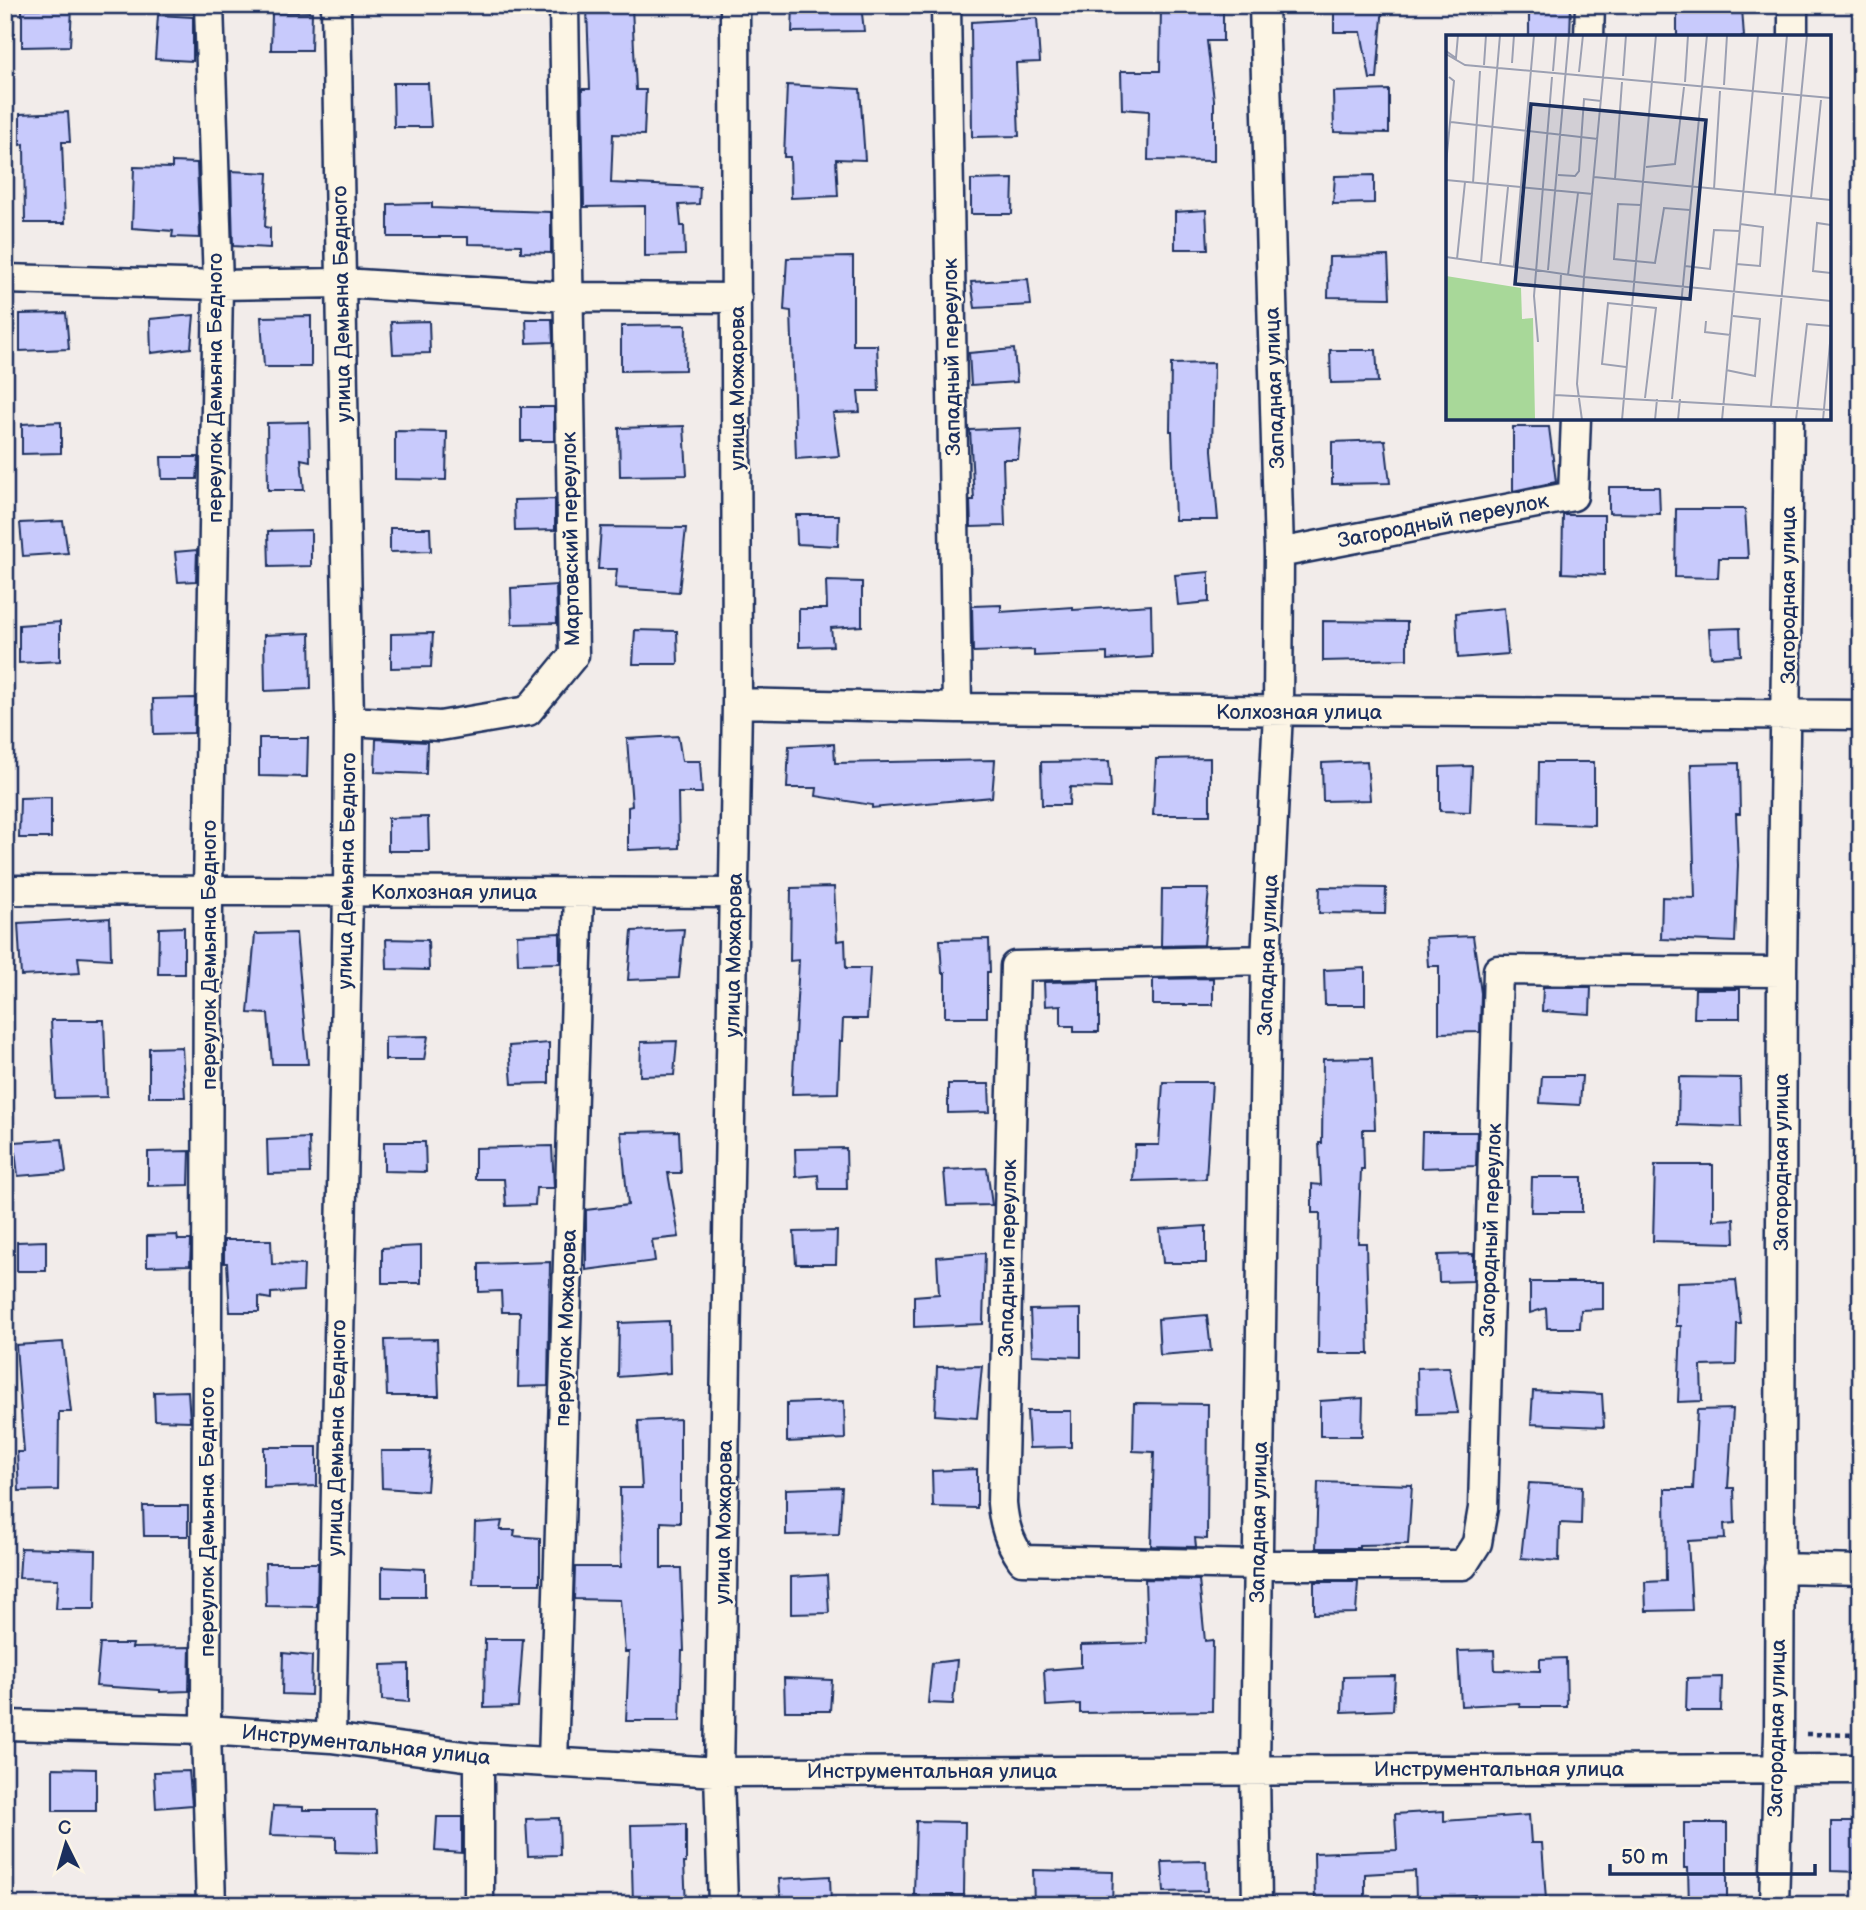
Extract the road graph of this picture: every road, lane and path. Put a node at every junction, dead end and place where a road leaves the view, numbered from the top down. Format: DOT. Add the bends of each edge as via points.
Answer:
graph roads {
  1 [pos="209,5"];
  2 [pos="336,5"];
  3 [pos="564,5"];
  4 [pos="735,5"];
  5 [pos="946,5"];
  6 [pos="1264,5"];
  7 [pos="1590,5"];
  8 [pos="1793,5"];
  9 [pos="1589,35"];
  10 [pos="1793,35"];
  11 [pos="5,279"];
  12 [pos="342,283"];
  13 [pos="218,285"];
  14 [pos="568,296"];
  15 [pos="737,298"];
  16 [pos="1576,420"];
  17 [pos="1789,420"];
  18 [pos="1279,553"];
  19 [pos="737,703"];
  20 [pos="957,708"];
  21 [pos="1278,712"];
  22 [pos="1787,713"];
  23 [pos="1861,715"];
  24 [pos="349,721"];
  25 [pos="5,890"];
  26 [pos="208,891"];
  27 [pos="348,892"];
  28 [pos="579,893"];
  29 [pos="735,893"];
  30 [pos="1266,960"];
  31 [pos="1782,972"];
  32 [pos="1259,1566"];
  33 [pos="1779,1568"];
  34 [pos="1861,1570"];
  35 [pos="5,1725"];
  36 [pos="206,1730"];
  37 [pos="1779,1734"];
  38 [pos="1861,1735"];
  39 [pos="331,1738"];
  40 [pos="479,1758"];
  41 [pos="553,1762"];
  42 [pos="1777,1768"];
  43 [pos="1861,1769"];
  44 [pos="1255,1770"];
  45 [pos="719,1772"];
  46 [pos="211,1905"];
  47 [pos="479,1905"];
  48 [pos="723,1905"];
  49 [pos="1257,1905"];
  50 [pos="1774,1905"];
  1 -- 13 [label="street, переулок Демьяна Бедного"];
  2 -- 12 [label="street, улица Демьяна Бедного"];
  3 -- 14 [label="street, Мартовский переулок"];
  4 -- 15 [label="street, улица Можарова"];
  5 -- 20 [label="street, Западный переулок"];
  6 -- 18 [label="street, Западная улица"];
  7 -- 9 [label="street"];
  8 -- 10 [label="street"];
  11 -- 13 [label="street"];
  12 -- 13 [label="street"];
  12 -- 14 [label="street"];
  12 -- 24 [label="street, улица Демьяна Бедного"];
  13 -- 26 [label="street, переулок Демьяна Бедного"];
  14 -- 15 [label="street"];
  14 -- 24 [label="street, Мартовский переулок" via="574,655 528,711 440,726"];
  15 -- 19 [label="street, улица Можарова"];
  16 -- 18 [label="street, Загородный переулок" via="1573,496"];
  17 -- 22 [label="street, Загородная улица"];
  18 -- 21 [label="street, Западная улица"];
  19 -- 20 [label="street, Колхозная улица"];
  19 -- 29 [label="street, улица Можарова"];
  20 -- 21 [label="street, Колхозная улица"];
  21 -- 22 [label="street, Колхозная улица"];
  21 -- 30 [label="street, Западная улица"];
  22 -- 23 [label="street, Колхозная улица"];
  22 -- 31 [label="street, Загородная улица"];
  24 -- 27 [label="street, улица Демьяна Бедного"];
  25 -- 26 [label="street, Колхозная улица"];
  26 -- 27 [label="street, Колхозная улица"];
  26 -- 36 [label="street, переулок Демьяна Бедного"];
  27 -- 28 [label="street, Колхозная улица"];
  27 -- 39 [label="street, улица Демьяна Бедного"];
  28 -- 29 [label="street, Колхозная улица"];
  28 -- 41 [label="street, переулок Можарова"];
  29 -- 45 [label="street, улица Можарова"];
  30 -- 32 [label="street, Западная улица"];
  30 -- 32 [label="street, Западный переулок" via="1015,966 1002,1503 1009,1542 1021,1560"];
  31 -- 32 [label="street, Загородный переулок" via="1498,970 1483,1508 1477,1543 1463,1564"];
  31 -- 33 [label="street, Загородная улица"];
  32 -- 44 [label="street, Западная улица"];
  33 -- 34 [label="street"];
  33 -- 37 [label="street, Загородная улица"];
  35 -- 36 [label="street, Инструментальная улица"];
  36 -- 39 [label="street, Инструментальная улица"];
  36 -- 46 [label="street, переулок Демьяна Бедного"];
  37 -- 38 [label="path"];
  37 -- 42 [label="street, Загородная улица"];
  39 -- 40 [label="street, Инструментальная улица"];
  40 -- 41 [label="street, Инструментальная улица"];
  40 -- 47 [label="street"];
  41 -- 45 [label="street, Инструментальная улица"];
  42 -- 43 [label="street, Инструментальная улица"];
  42 -- 44 [label="street, Инструментальная улица"];
  42 -- 50 [label="street, Загородная улица"];
  44 -- 45 [label="street, Инструментальная улица"];
  44 -- 49 [label="street, Западная улица"];
  45 -- 48 [label="street, улица Можарова"];
}
